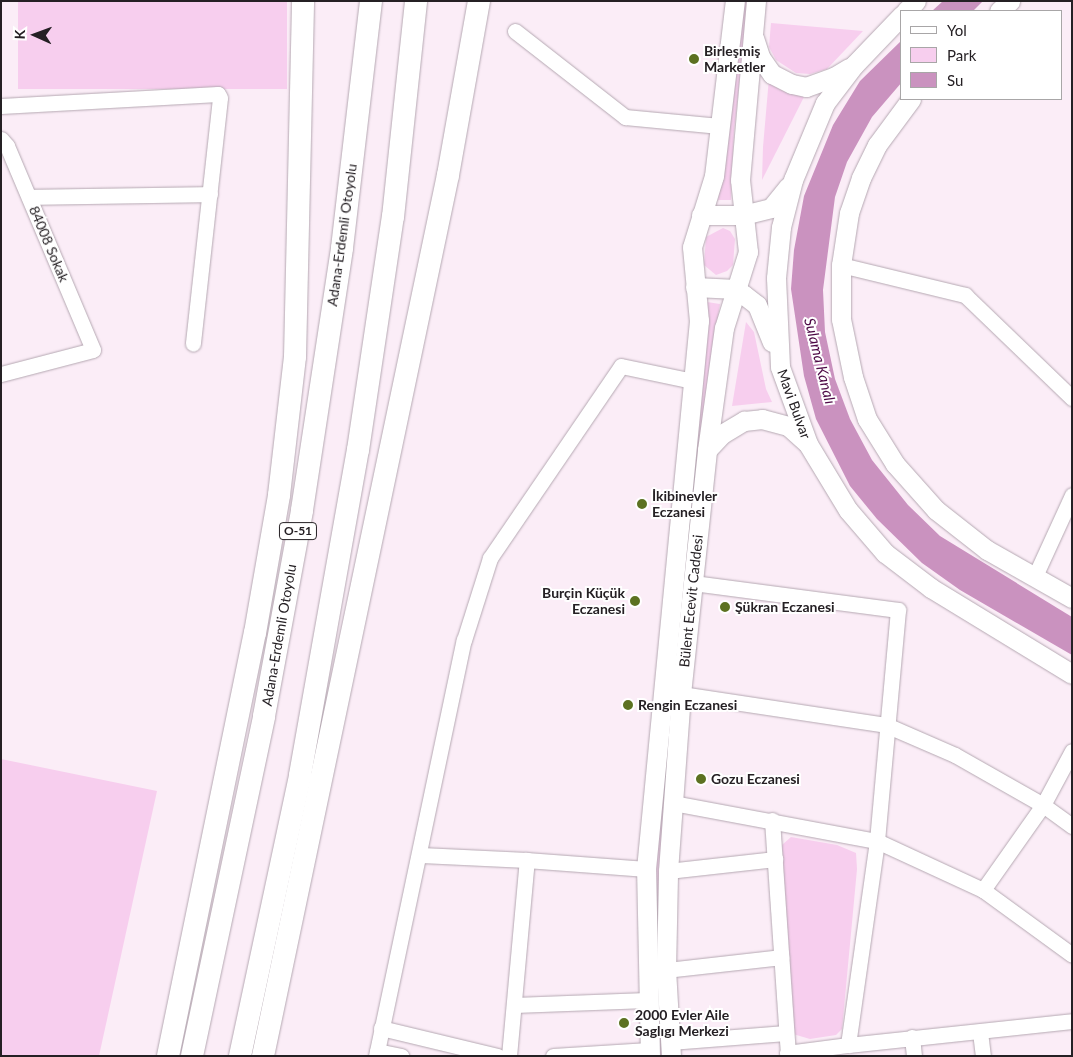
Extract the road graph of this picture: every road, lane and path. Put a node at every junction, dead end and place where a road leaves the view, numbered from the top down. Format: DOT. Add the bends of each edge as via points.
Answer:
graph roads {
  1 [pos="304,1"];
  2 [pos="371,1"];
  3 [pos="416,1"];
  4 [pos="479,1"];
  5 [pos="734,1"];
  6 [pos="756,1"];
  7 [pos="916,1"];
  8 [pos="1010,1"];
  9 [pos="907,10"];
  10 [pos="1000,10"];
  11 [pos="900,17"];
  12 [pos="515,31"];
  13 [pos="752,32"];
  14 [pos="854,65"];
  15 [pos="910,100"];
  16 [pos="1,106"];
  17 [pos="720,126"];
  18 [pos="1,139"];
  19 [pos="793,180"];
  20 [pos="210,194"];
  21 [pos="29,197"];
  22 [pos="701,215"];
  23 [pos="743,215"];
  24 [pos="841,265"];
  25 [pos="695,287"];
  26 [pos="736,290"];
  27 [pos="193,344"];
  28 [pos="780,367"];
  29 [pos="1,374"];
  30 [pos="693,381"];
  31 [pos="1072,398"];
  32 [pos="808,444"];
  33 [pos="707,450"];
  34 [pos="1072,495"];
  35 [pos="1035,576"];
  36 [pos="693,583"];
  37 [pos="1072,598"];
  38 [pos="1072,674"];
  39 [pos="681,694"];
  40 [pos="886,725"];
  41 [pos="1072,751"];
  42 [pos="673,803"];
  43 [pos="1043,804"];
  44 [pos="772,820"];
  45 [pos="1072,826"];
  46 [pos="877,841"];
  47 [pos="421,855"];
  48 [pos="775,859"];
  49 [pos="527,860"];
  50 [pos="646,869"];
  51 [pos="668,871"];
  52 [pos="983,890"];
  53 [pos="1072,954"];
  54 [pos="781,957"];
  55 [pos="666,970"];
  56 [pos="646,1000"];
  57 [pos="515,1005"];
  58 [pos="1072,1021"];
  59 [pos="381,1028"];
  60 [pos="980,1032"];
  61 [pos="786,1034"];
  62 [pos="912,1037"];
  63 [pos="848,1045"];
  64 [pos="670,1049"];
  65 [pos="650,1053"];
  66 [pos="377,1054"];
  67 [pos="787,1054"];
  68 [pos="168,1056"];
  69 [pos="192,1056"];
  70 [pos="240,1056"];
  71 [pos="262,1056"];
  72 [pos="401,1056"];
  73 [pos="498,1056"];
  74 [pos="508,1056"];
  75 [pos="553,1056"];
  76 [pos="914,1056"];
  77 [pos="983,1056"];
  1 -- 68 [label="highway" via="295,357 279,495 255,632"];
  2 -- 69 [label="highway, Adana-Erdemli Otoyolu / O-51" via="342,248 302,510 264,716"];
  3 -- 70 [label="highway" via="393,217 358,450 300,775"];
  4 -- 71 [label="highway" via="448,175"];
  5 -- 17 [label="main road, Bülent Ecevit Caddesi"];
  6 -- 13 [label="main road, Bülent Ecevit Caddesi"];
  7 -- 9 [label="main road"];
  8 -- 10 [label="main road"];
  11 -- 14 [label="main road, Mavi Bulvar"];
  12 -- 17 [label="street" via="625,117"];
  13 -- 14 [label="main road" via="760,57 772,74 792,84 806,87 834,77"];
  13 -- 23 [label="main road, Bülent Ecevit Caddesi" via="742,140"];
  14 -- 19 [label="main road, Mavi Bulvar" via="825,103"];
  15 -- 24 [label="main road" via="877,144 861,178 849,213"];
  16 -- 20 [label="street" via="218,94"];
  17 -- 22 [label="main road, Bülent Ecevit Caddesi" via="714,176"];
  18 -- 21 [label="street, 84008 Sokak"];
  19 -- 23 [label="main road" via="771,208"];
  19 -- 28 [label="main road, Mavi Bulvar" via="781,227 776,278"];
  20 -- 21 [label="street"];
  20 -- 27 [label="street"];
  21 -- 29 [label="street, 84008 Sokak" via="94,350"];
  22 -- 23 [label="main road"];
  22 -- 25 [label="main road, Bülent Ecevit Caddesi" via="692,247"];
  23 -- 26 [label="main road, Bülent Ecevit Caddesi" via="748,252"];
  24 -- 31 [label="street" via="965,295"];
  24 -- 35 [label="main road" via="841,319 852,377 867,419 886,449 936,510 987,550"];
  25 -- 26 [label="main road"];
  25 -- 30 [label="main road, Bülent Ecevit Caddesi" via="698,320"];
  26 -- 28 [label="main road" via="758,305"];
  26 -- 33 [label="main road, Bülent Ecevit Caddesi" via="724,328"];
  28 -- 32 [label="main road, Mavi Bulvar"];
  30 -- 47 [label="street" via="621,366 490,558 464,640"];
  30 -- 50 [label="main road, Bülent Ecevit Caddesi"];
  32 -- 33 [label="main road" via="788,426 762,419 744,421 722,434"];
  32 -- 38 [label="main road, Mavi Bulvar" via="848,510 884,553 931,588"];
  33 -- 36 [label="main road, Bülent Ecevit Caddesi"];
  34 -- 35 [label="street"];
  35 -- 37 [label="main road"];
  36 -- 39 [label="main road, Bülent Ecevit Caddesi"];
  36 -- 40 [label="street" via="898,610"];
  39 -- 40 [label="street"];
  39 -- 42 [label="main road, Bülent Ecevit Caddesi"];
  40 -- 43 [label="street" via="955,755"];
  40 -- 46 [label="street"];
  41 -- 43 [label="street"];
  42 -- 44 [label="street"];
  42 -- 51 [label="main road, Bülent Ecevit Caddesi"];
  43 -- 45 [label="street"];
  43 -- 52 [label="street"];
  44 -- 46 [label="street"];
  44 -- 48 [label="street"];
  46 -- 52 [label="street"];
  46 -- 63 [label="street"];
  47 -- 49 [label="street"];
  47 -- 59 [label="street"];
  48 -- 51 [label="street"];
  48 -- 54 [label="street"];
  49 -- 50 [label="street"];
  49 -- 57 [label="street"];
  50 -- 56 [label="main road, Bülent Ecevit Caddesi"];
  51 -- 55 [label="main road, Bülent Ecevit Caddesi"];
  52 -- 53 [label="street"];
  54 -- 55 [label="street"];
  54 -- 61 [label="street"];
  55 -- 64 [label="main road, Bülent Ecevit Caddesi"];
  56 -- 57 [label="street"];
  56 -- 65 [label="main road, Bülent Ecevit Caddesi"];
  57 -- 74 [label="street"];
  58 -- 60 [label="street"];
  59 -- 66 [label="street"];
  59 -- 73 [label="street"];
  60 -- 62 [label="street"];
  60 -- 77 [label="street"];
  61 -- 64 [label="street"];
  61 -- 67 [label="street"];
  62 -- 63 [label="street"];
  62 -- 76 [label="street"];
  63 -- 67 [label="street"];
  65 -- 75 [label="street"];
  66 -- 72 [label="street"];
}
